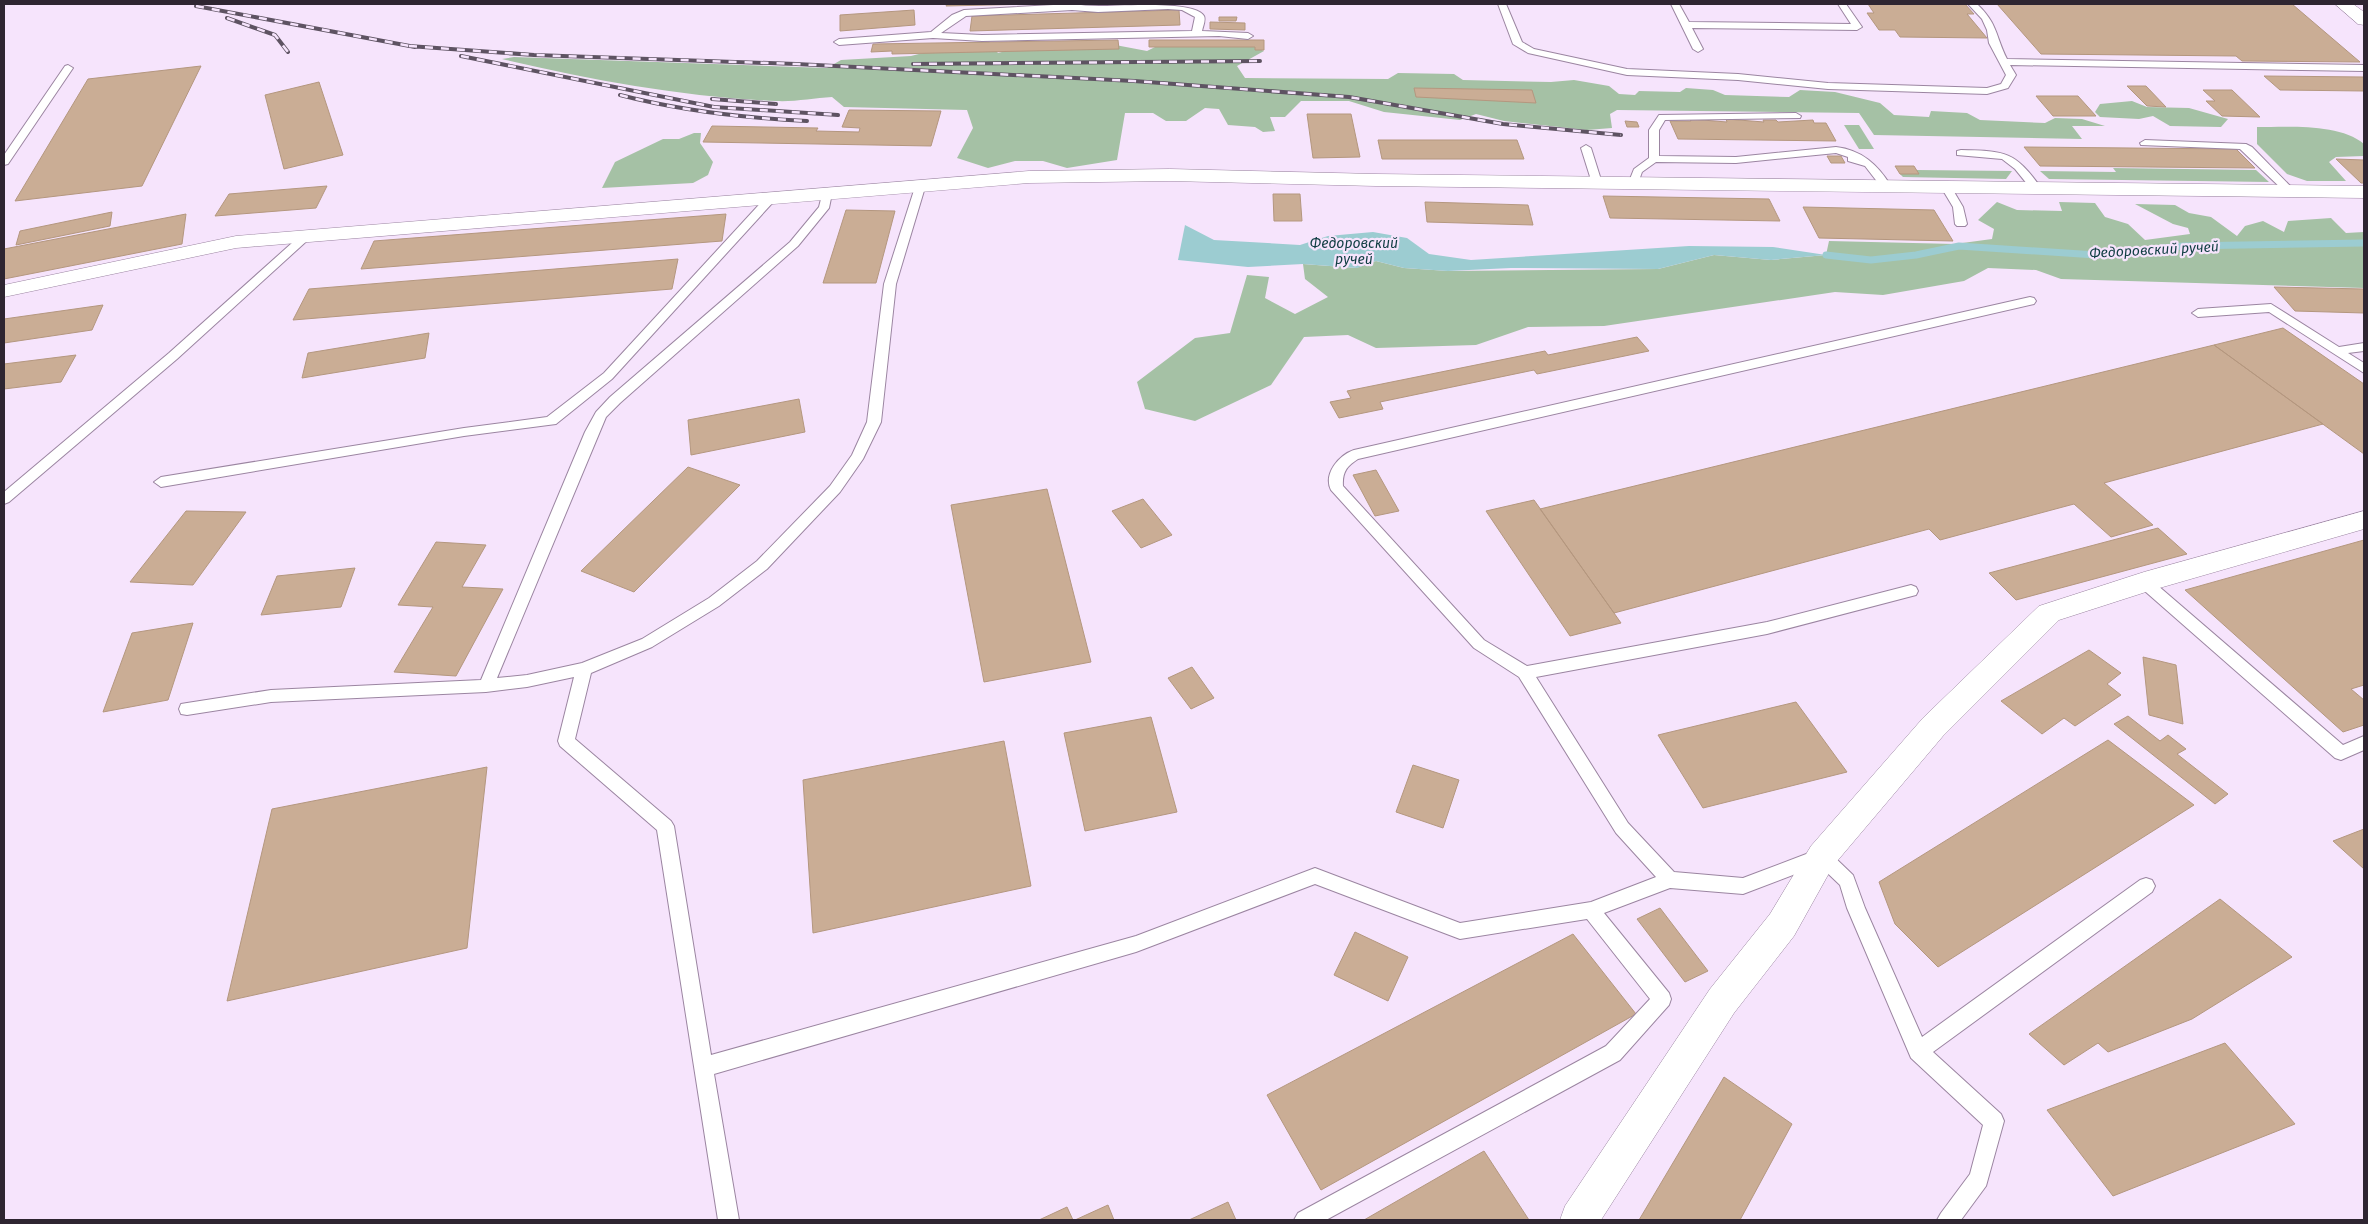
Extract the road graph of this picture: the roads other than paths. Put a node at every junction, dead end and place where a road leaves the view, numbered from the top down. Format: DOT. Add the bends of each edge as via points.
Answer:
graph roads {
  1 [pos="1502,4"];
  2 [pos="1675,4"];
  3 [pos="1842,4"];
  4 [pos="1972,4"];
  5 [pos="2343,4"];
  6 [pos="2360,4"];
  7 [pos="1074,5"];
  8 [pos="2364,7"];
  9 [pos="2364,20"];
  10 [pos="1686,25"];
  11 [pos="1196,33"];
  12 [pos="933,35"];
  13 [pos="1248,36"];
  14 [pos="839,42"];
  15 [pos="1698,49"];
  16 [pos="2005,62"];
  17 [pos="68,68"];
  18 [pos="2364,68"];
  19 [pos="1796,116"];
  20 [pos="2145,143"];
  21 [pos="1586,148"];
  22 [pos="1961,153"];
  23 [pos="1654,159"];
  24 [pos="4,162"];
  25 [pos="1597,183"];
  26 [pos="921,184"];
  27 [pos="1633,184"];
  28 [pos="1886,186"];
  29 [pos="1946,187"];
  30 [pos="2036,188"];
  31 [pos="2290,191"];
  32 [pos="2364,192"];
  33 [pos="827,193"];
  34 [pos="772,197"];
  35 [pos="1961,224"];
  36 [pos="306,236"];
  37 [pos="4,291"];
  38 [pos="2030,301"];
  39 [pos="2198,312"];
  40 [pos="2364,347"];
  41 [pos="2336,351"];
  42 [pos="2364,370"];
  43 [pos="161,482"];
  44 [pos="4,499"];
  45 [pos="2364,520"];
  46 [pos="2144,582"];
  47 [pos="1911,591"];
  48 [pos="584,669"];
  49 [pos="1525,673"];
  50 [pos="486,686"];
  51 [pos="187,709"];
  52 [pos="2364,743"];
  53 [pos="1822,856"];
  54 [pos="1670,880"];
  55 [pos="2146,886"];
  56 [pos="1591,910"];
  57 [pos="1918,1051"];
  58 [pos="704,1068"];
  59 [pos="728,1220"];
  60 [pos="1305,1220"];
  61 [pos="1579,1220"];
  62 [pos="1948,1220"];
  1 -- 16 [label="lane" via="1518,44 1531,51 1627,72 1738,77 1828,86 1987,91 2004,86 2011,75"];
  2 -- 10 [label="lane"];
  3 -- 10 [label="lane" via="1857,27"];
  4 -- 16 [label="lane" via="1986,18 1994,43"];
  5 -- 9 [label="street"];
  6 -- 8 [label="street"];
  7 -- 11 [label="lane" via="1098,9 1183,7 1200,16"];
  7 -- 12 [label="lane" via="964,13"];
  10 -- 15 [label="lane"];
  11 -- 12 [label="lane" via="982,38"];
  11 -- 13 [label="lane"];
  12 -- 14 [label="lane"];
  16 -- 18 [label="lane"];
  17 -- 24 [label="lane"];
  19 -- 23 [label="lane" via="1663,117 1658,120 1652,136"];
  20 -- 31 [label="lane" via="2242,146"];
  21 -- 25 [label="lane"];
  22 -- 30 [label="lane" via="2007,156 2014,160"];
  23 -- 27 [label="lane" via="1643,164 1634,176"];
  23 -- 28 [label="lane" via="1736,160 1845,151 1872,165"];
  25 -- 26 [label="street" via="1161,175 1029,177"];
  25 -- 27 [label="street"];
  26 -- 33 [label="street"];
  26 -- 48 [label="lane" via="890,284 874,422 858,456 835,489 762,565 714,602 647,642"];
  27 -- 28 [label="street"];
  28 -- 29 [label="street"];
  29 -- 30 [label="street"];
  29 -- 35 [label="lane" via="1958,207"];
  30 -- 31 [label="street"];
  31 -- 32 [label="street"];
  33 -- 34 [label="street"];
  33 -- 50 [label="lane" via="824,208 794,244 615,400 602,415 592,432"];
  34 -- 36 [label="street"];
  34 -- 43 [label="lane" via="608,376 551,421 464,432"];
  36 -- 37 [label="street" via="236,242"];
  36 -- 44 [label="lane" via="173,356"];
  38 -- 49 [label="lane" via="1354,455 1341,464 1336,474 1336,487 1479,644"];
  39 -- 41 [label="lane" via="2271,308"];
  40 -- 41 [label="lane"];
  41 -- 42 [label="lane"];
  45 -- 46 [label="street"];
  46 -- 52 [label="lane" via="2341,753"];
  46 -- 53 [label="street" via="2049,614 1934,727"];
  47 -- 49 [label="lane" via="1767,628"];
  48 -- 50 [label="lane"];
  48 -- 58 [label="lane" via="566,741 665,826"];
  49 -- 54 [label="lane" via="1622,828"];
  50 -- 51 [label="lane" via="271,696"];
  53 -- 54 [label="lane" via="1743,886"];
  53 -- 57 [label="lane" via="1847,881"];
  53 -- 61 [label="street" via="1782,925 1722,1001"];
  54 -- 56 [label="lane"];
  55 -- 57 [label="lane"];
  56 -- 58 [label="lane" via="1460,931 1315,876 1136,944"];
  56 -- 60 [label="lane" via="1662,999 1613,1053"];
  57 -- 62 [label="lane" via="1994,1121 1979,1179"];
  58 -- 59 [label="lane"];
}
